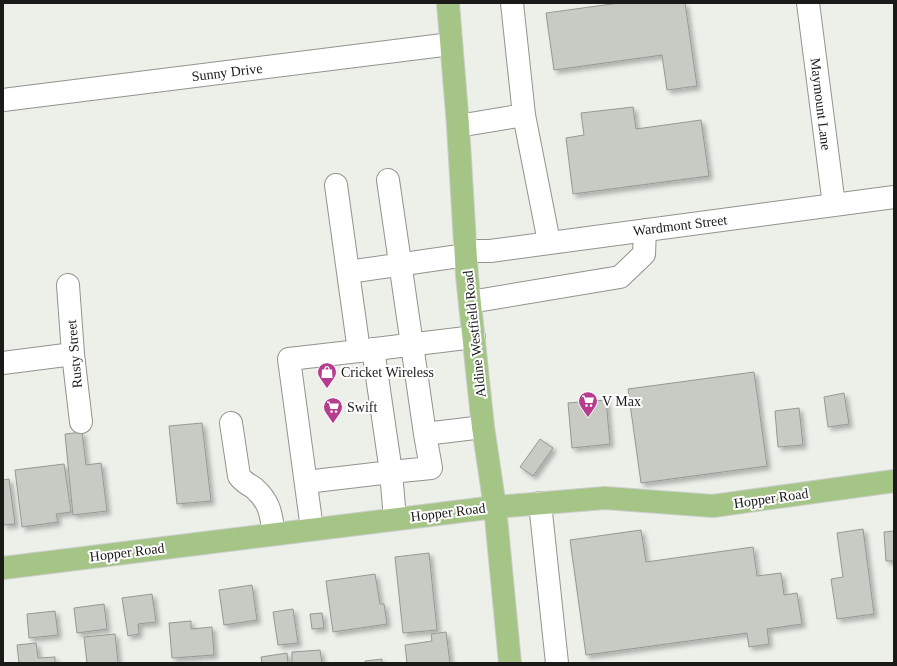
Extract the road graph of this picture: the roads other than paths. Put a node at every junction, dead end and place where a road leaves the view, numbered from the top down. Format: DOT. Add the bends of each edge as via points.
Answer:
graph roads {
  1 [pos="448,3"];
  2 [pos="512,3"];
  3 [pos="808,3"];
  4 [pos="451,44"];
  5 [pos="3,100"];
  6 [pos="524,115"];
  7 [pos="458,126"];
  8 [pos="388,180"];
  9 [pos="336,185"];
  10 [pos="894,197"];
  11 [pos="834,205"];
  12 [pos="645,230"];
  13 [pos="549,242"];
  14 [pos="466,253"];
  15 [pos="400,265"];
  16 [pos="348,272"];
  17 [pos="68,285"];
  18 [pos="470,302"];
  19 [pos="474,337"];
  20 [pos="413,345"];
  21 [pos="366,350"];
  22 [pos="73,354"];
  23 [pos="3,363"];
  24 [pos="81,422"];
  25 [pos="231,423"];
  26 [pos="483,427"];
  27 [pos="425,434"];
  28 [pos="391,472"];
  29 [pos="894,481"];
  30 [pos="306,482"];
  31 [pos="540,503"];
  32 [pos="495,507"];
  33 [pos="395,519"];
  34 [pos="312,529"];
  35 [pos="274,534"];
  36 [pos="3,568"];
  37 [pos="510,663"];
  38 [pos="557,663"];
  1 -- 4 [label="main road, Aldine Westfield Road"];
  2 -- 6 [label="street"];
  3 -- 11 [label="street, Maymount Lane"];
  4 -- 5 [label="street, Sunny Drive"];
  4 -- 7 [label="main road, Aldine Westfield Road"];
  6 -- 7 [label="street"];
  6 -- 13 [label="street"];
  7 -- 14 [label="main road, Aldine Westfield Road"];
  8 -- 15 [label="street"];
  9 -- 16 [label="street"];
  10 -- 11 [label="street, Wardmont Street"];
  11 -- 12 [label="street, Wardmont Street"];
  12 -- 13 [label="street, Wardmont Street"];
  12 -- 18 [label="street" via="644,254 620,277"];
  13 -- 14 [label="street, Wardmont Street"];
  14 -- 15 [label="street, Wardmont Street"];
  14 -- 18 [label="main road, Aldine Westfield Road"];
  15 -- 16 [label="street, Wardmont Street"];
  15 -- 20 [label="street"];
  16 -- 21 [label="street"];
  17 -- 22 [label="street, Rusty Street"];
  18 -- 19 [label="main road, Aldine Westfield Road"];
  19 -- 20 [label="street"];
  19 -- 26 [label="main road, Aldine Westfield Road"];
  20 -- 21 [label="street"];
  20 -- 27 [label="street"];
  21 -- 28 [label="street"];
  21 -- 30 [label="street" via="289,360"];
  22 -- 23 [label="street"];
  22 -- 24 [label="street, Rusty Street"];
  25 -- 35 [label="street" via="239,476 260,494 271,511"];
  26 -- 27 [label="street"];
  26 -- 32 [label="main road, Aldine Westfield Road"];
  27 -- 28 [label="street" via="431,468"];
  28 -- 30 [label="street"];
  28 -- 33 [label="street"];
  29 -- 31 [label="main road, Hopper Road" via="713,506 605,498"];
  30 -- 34 [label="street"];
  31 -- 32 [label="main road, Hopper Road"];
  31 -- 38 [label="street"];
  32 -- 33 [label="main road, Hopper Road"];
  32 -- 37 [label="main road, Aldine Westfield Road"];
  33 -- 34 [label="main road, Hopper Road"];
  34 -- 35 [label="main road, Hopper Road"];
  35 -- 36 [label="main road, Hopper Road"];
}
